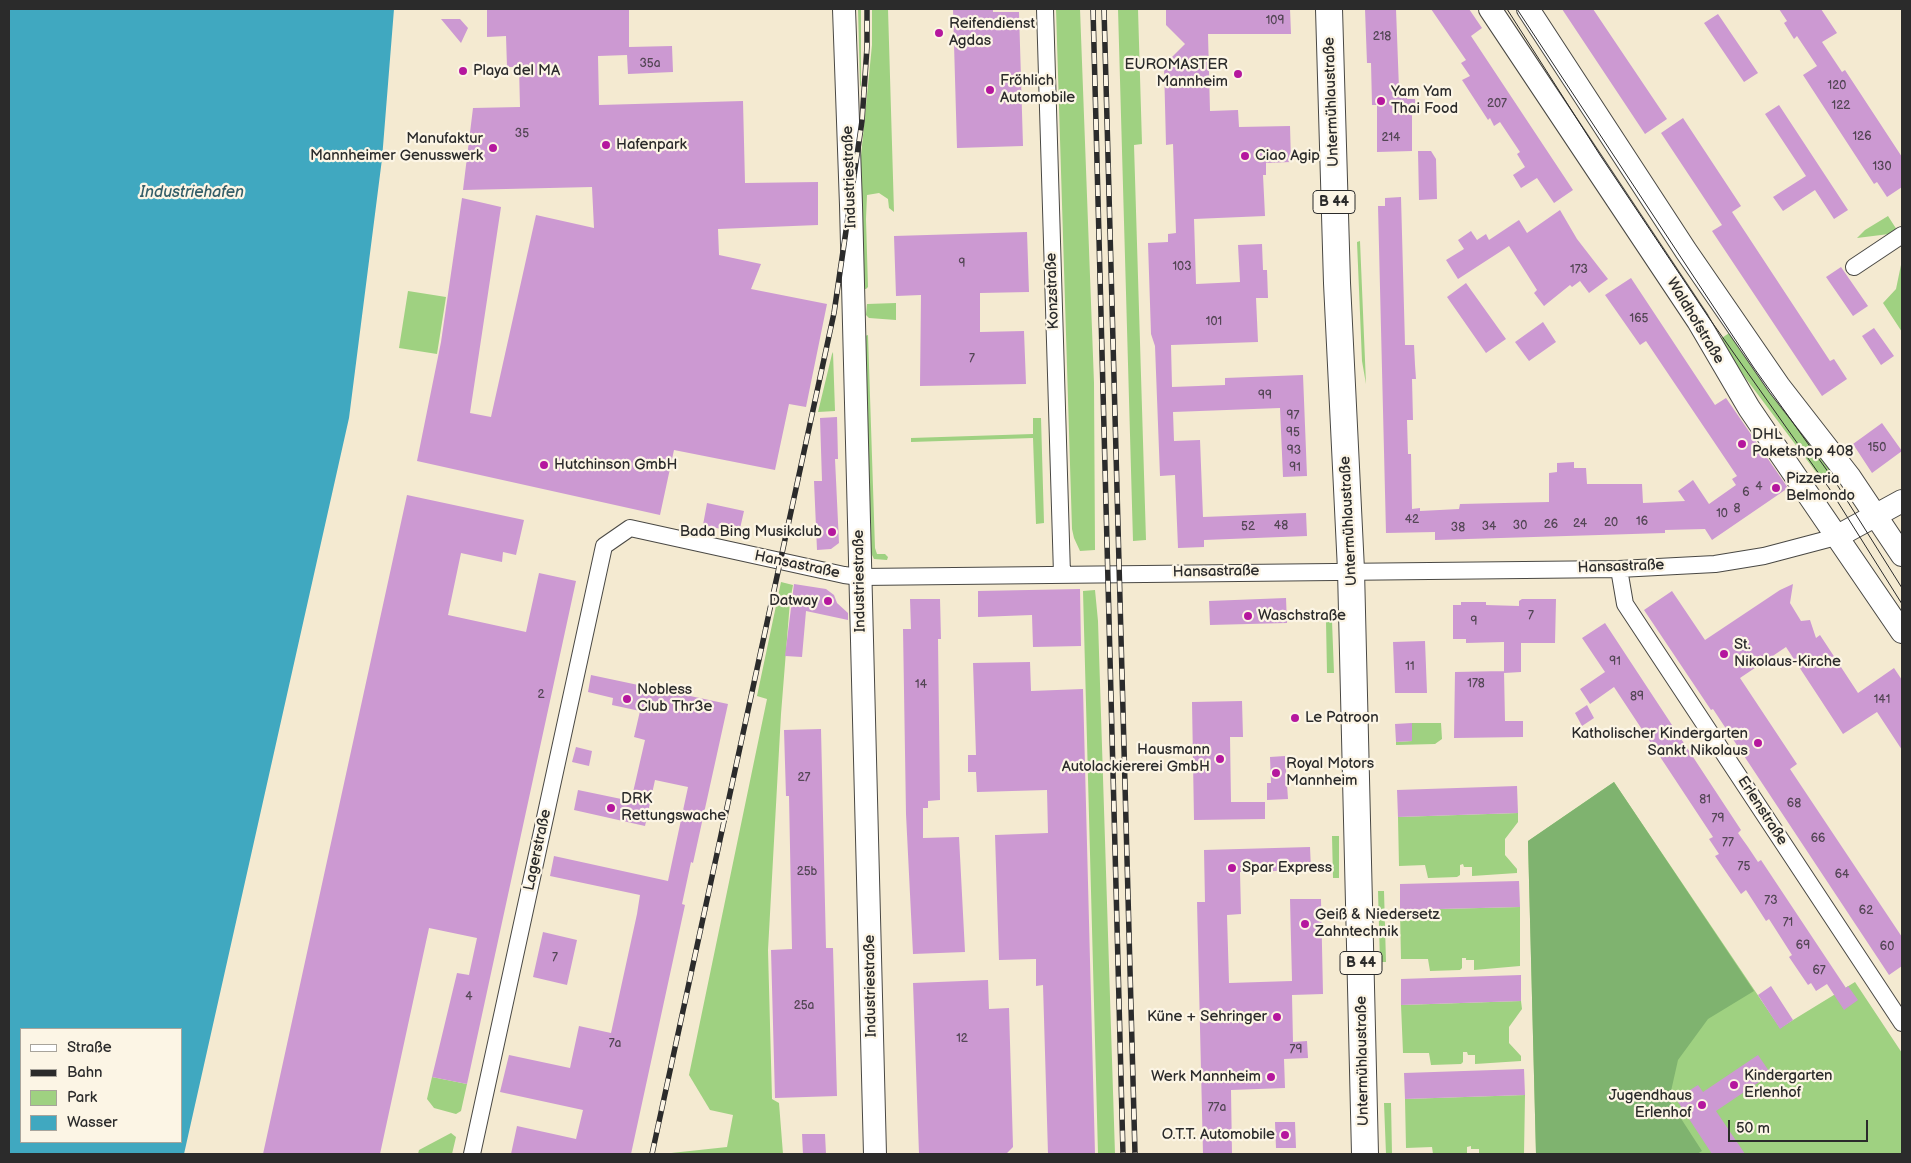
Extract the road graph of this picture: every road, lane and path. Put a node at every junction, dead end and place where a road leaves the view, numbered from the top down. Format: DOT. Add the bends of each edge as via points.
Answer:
graph roads {
  1 [pos="844,9"];
  2 [pos="1044,9"];
  3 [pos="1329,9"];
  4 [pos="1490,9"];
  5 [pos="1528,9"];
  6 [pos="1902,236"];
  7 [pos="1854,267"];
  8 [pos="1902,501"];
  9 [pos="1875,516"];
  10 [pos="1836,537"];
  11 [pos="604,546"];
  12 [pos="1902,554"];
  13 [pos="1620,568"];
  14 [pos="1351,570"];
  15 [pos="1062,574"];
  16 [pos="860,577"];
  17 [pos="1902,632"];
  18 [pos="1902,1023"];
  19 [pos="472,1154"];
  20 [pos="875,1154"];
  21 [pos="1365,1154"];
  1 -- 16 [label="street, Industriestraße"];
  2 -- 15 [label="street, Konzstraße"];
  3 -- 14 [label="main road, Untermühlaustraße / B 44" via="1337,283"];
  4 -- 10 [label="street, Waldhofstraße" via="1698,321 1749,408"];
  5 -- 9 [label="street, Waldhofstraße" via="1779,386 1849,476"];
  6 -- 7 [label="street"];
  8 -- 9 [label="street"];
  9 -- 10 [label="street"];
  9 -- 12 [label="street, Waldhofstraße"];
  10 -- 13 [label="street, Hansastraße" via="1764,556 1714,564"];
  10 -- 17 [label="street, Waldhofstraße"];
  11 -- 16 [label="street, Hansastraße" via="630,528"];
  11 -- 19 [label="street, Lagerstraße"];
  13 -- 14 [label="street, Hansastraße"];
  13 -- 18 [label="street, Erlenstraße" via="1623,601"];
  14 -- 15 [label="street, Hansastraße"];
  14 -- 21 [label="main road, Untermühlaustraße / B 44"];
  15 -- 16 [label="street, Hansastraße"];
  16 -- 20 [label="street, Industriestraße"];
}
